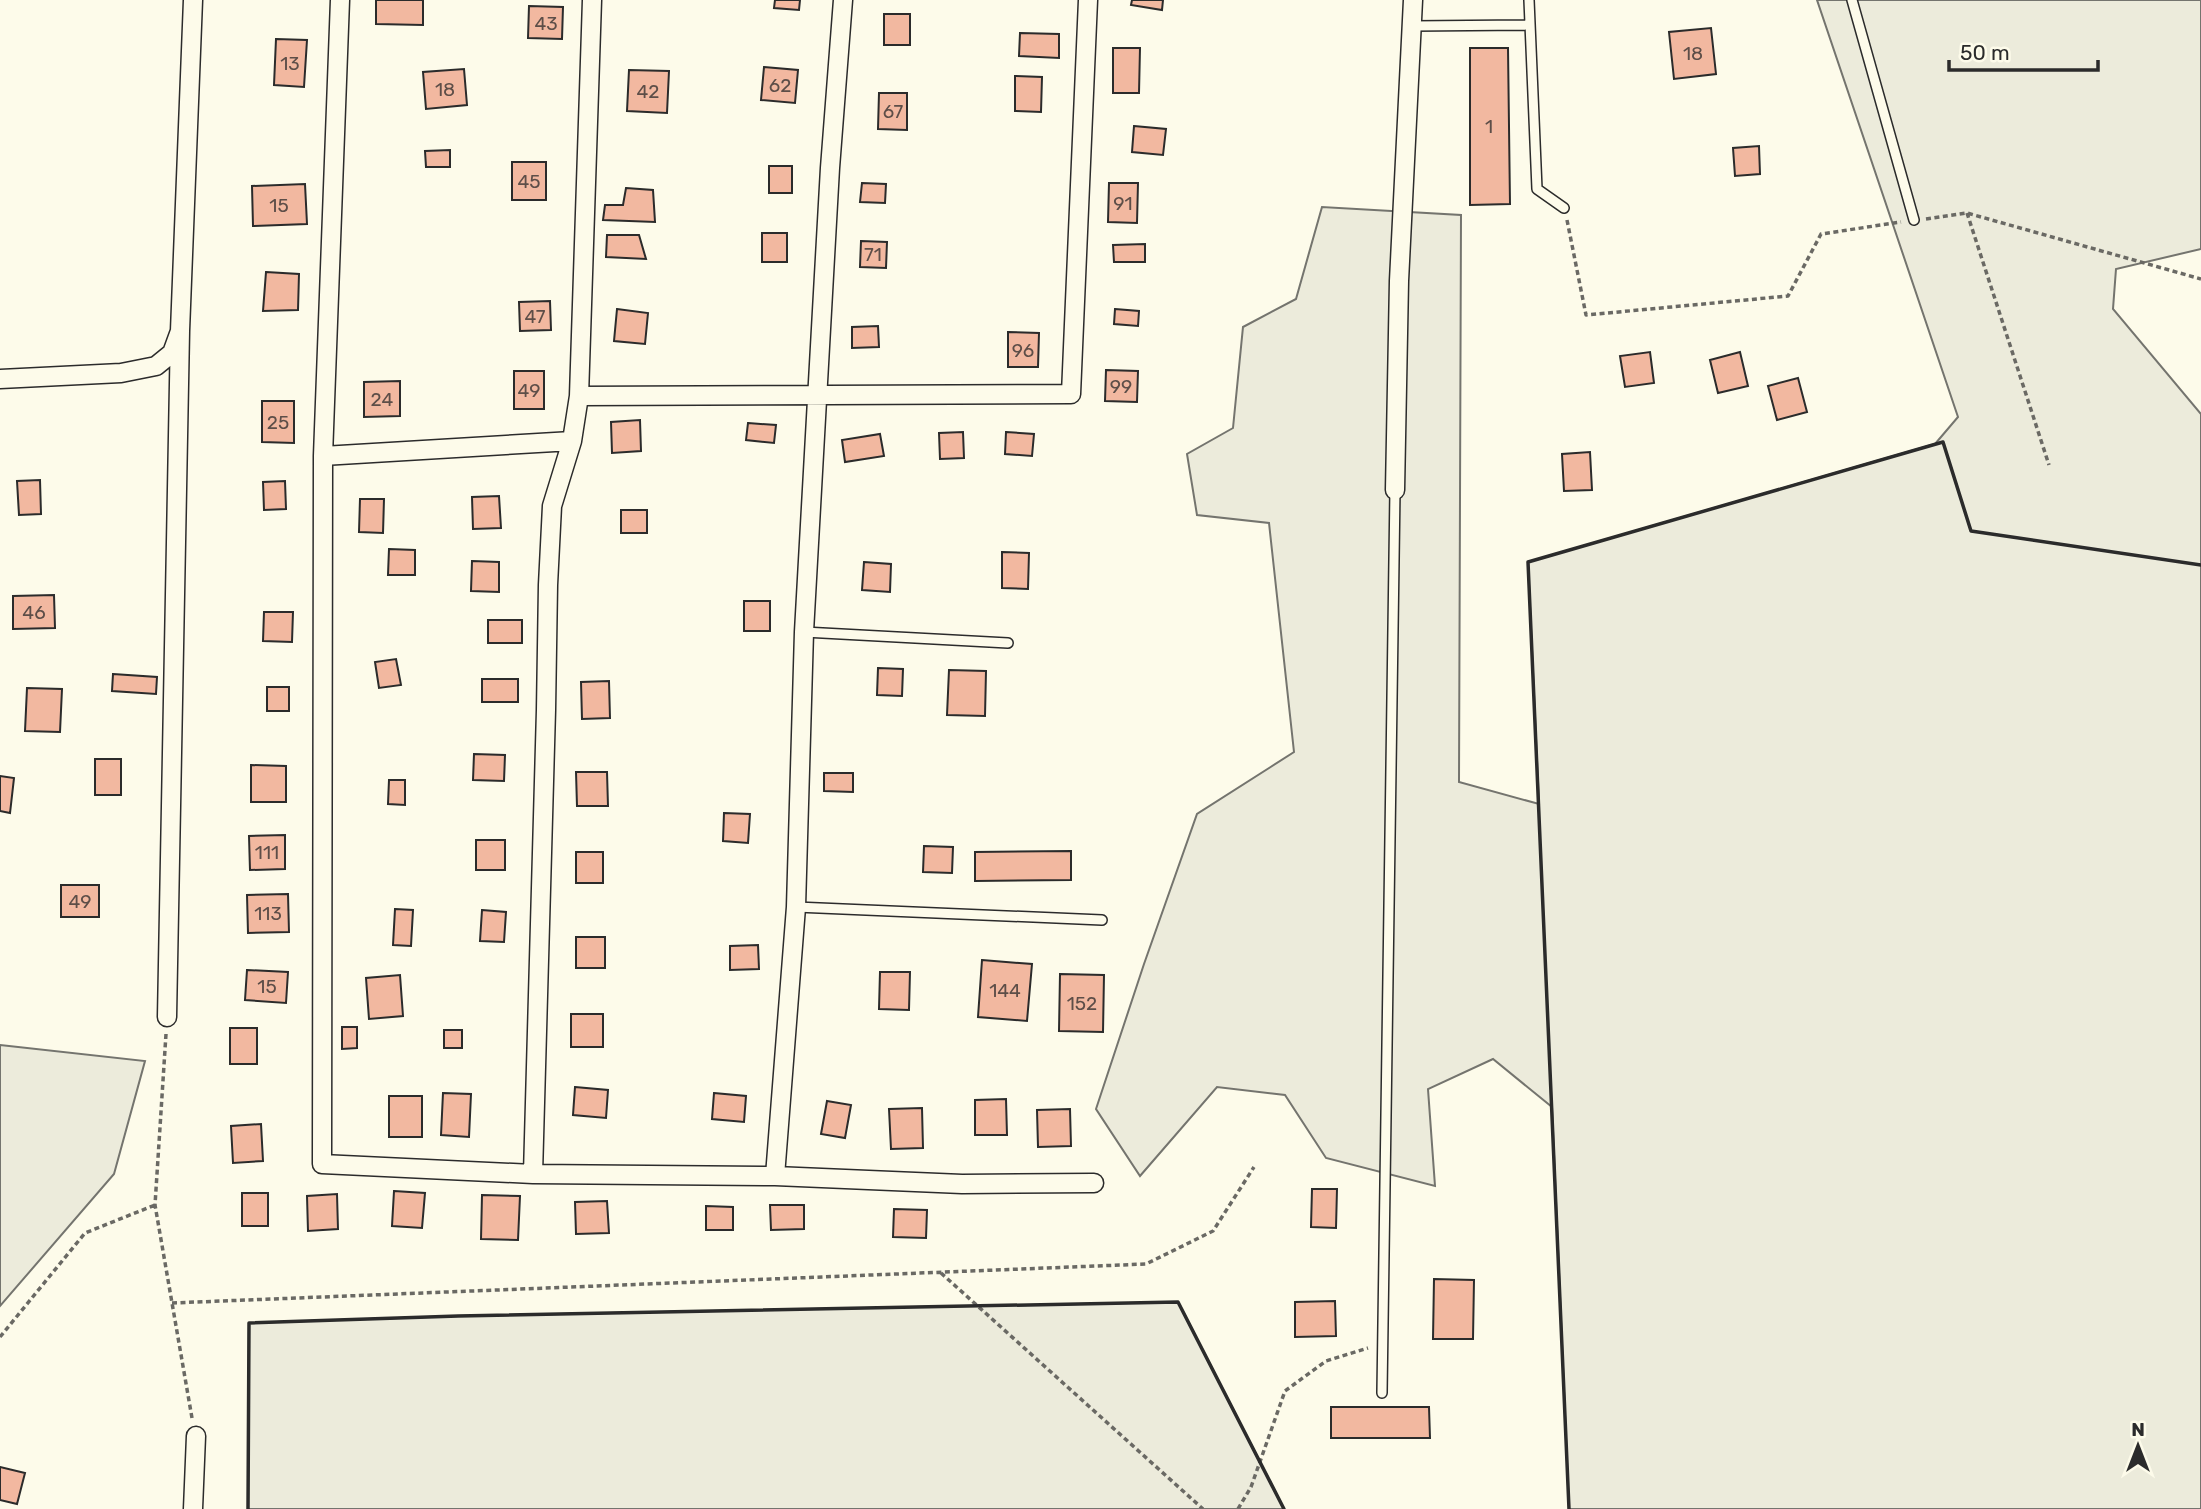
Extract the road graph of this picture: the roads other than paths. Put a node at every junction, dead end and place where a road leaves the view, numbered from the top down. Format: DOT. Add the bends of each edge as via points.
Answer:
graph roads {
  1 [pos="193,0"];
  2 [pos="340,0"];
  3 [pos="592,0"];
  4 [pos="843,0"];
  5 [pos="1088,0"];
  6 [pos="1413,0"];
  7 [pos="1529,0"];
  8 [pos="1852,0"];
  9 [pos="1529,25"];
  10 [pos="1413,26"];
  11 [pos="1564,208"];
  12 [pos="1914,220"];
  13 [pos="180,331"];
  14 [pos="0,379"];
  15 [pos="817,395"];
  16 [pos="579,396"];
  17 [pos="572,441"];
  18 [pos="323,456"];
  19 [pos="1395,490"];
  20 [pos="804,632"];
  21 [pos="1008,643"];
  22 [pos="796,907"];
  23 [pos="1102,920"];
  24 [pos="167,1017"];
  25 [pos="533,1174"];
  26 [pos="775,1176"];
  27 [pos="1094,1183"];
  28 [pos="1382,1392"];
  29 [pos="196,1436"];
  30 [pos="192,1509"];
  1 -- 13 [label="street"];
  2 -- 18 [label="street"];
  3 -- 16 [label="street"];
  4 -- 15 [label="street"];
  5 -- 15 [label="street" via="1071,394"];
  6 -- 10 [label="street"];
  7 -- 9 [label="lane"];
  8 -- 12 [label="lane"];
  9 -- 10 [label="lane"];
  9 -- 11 [label="lane" via="1536,189"];
  10 -- 19 [label="street" via="1399,281"];
  13 -- 14 [label="street" via="172,353 156,366 121,373"];
  13 -- 24 [label="street"];
  15 -- 16 [label="street"];
  15 -- 20 [label="street"];
  16 -- 17 [label="street"];
  17 -- 18 [label="street"];
  17 -- 25 [label="street" via="552,506"];
  18 -- 25 [label="street" via="323,1164"];
  19 -- 28 [label="lane"];
  20 -- 21 [label="lane"];
  20 -- 22 [label="street"];
  22 -- 23 [label="lane"];
  22 -- 26 [label="street"];
  25 -- 26 [label="street"];
  26 -- 27 [label="street" via="962,1184"];
  29 -- 30 [label="street"];
}
